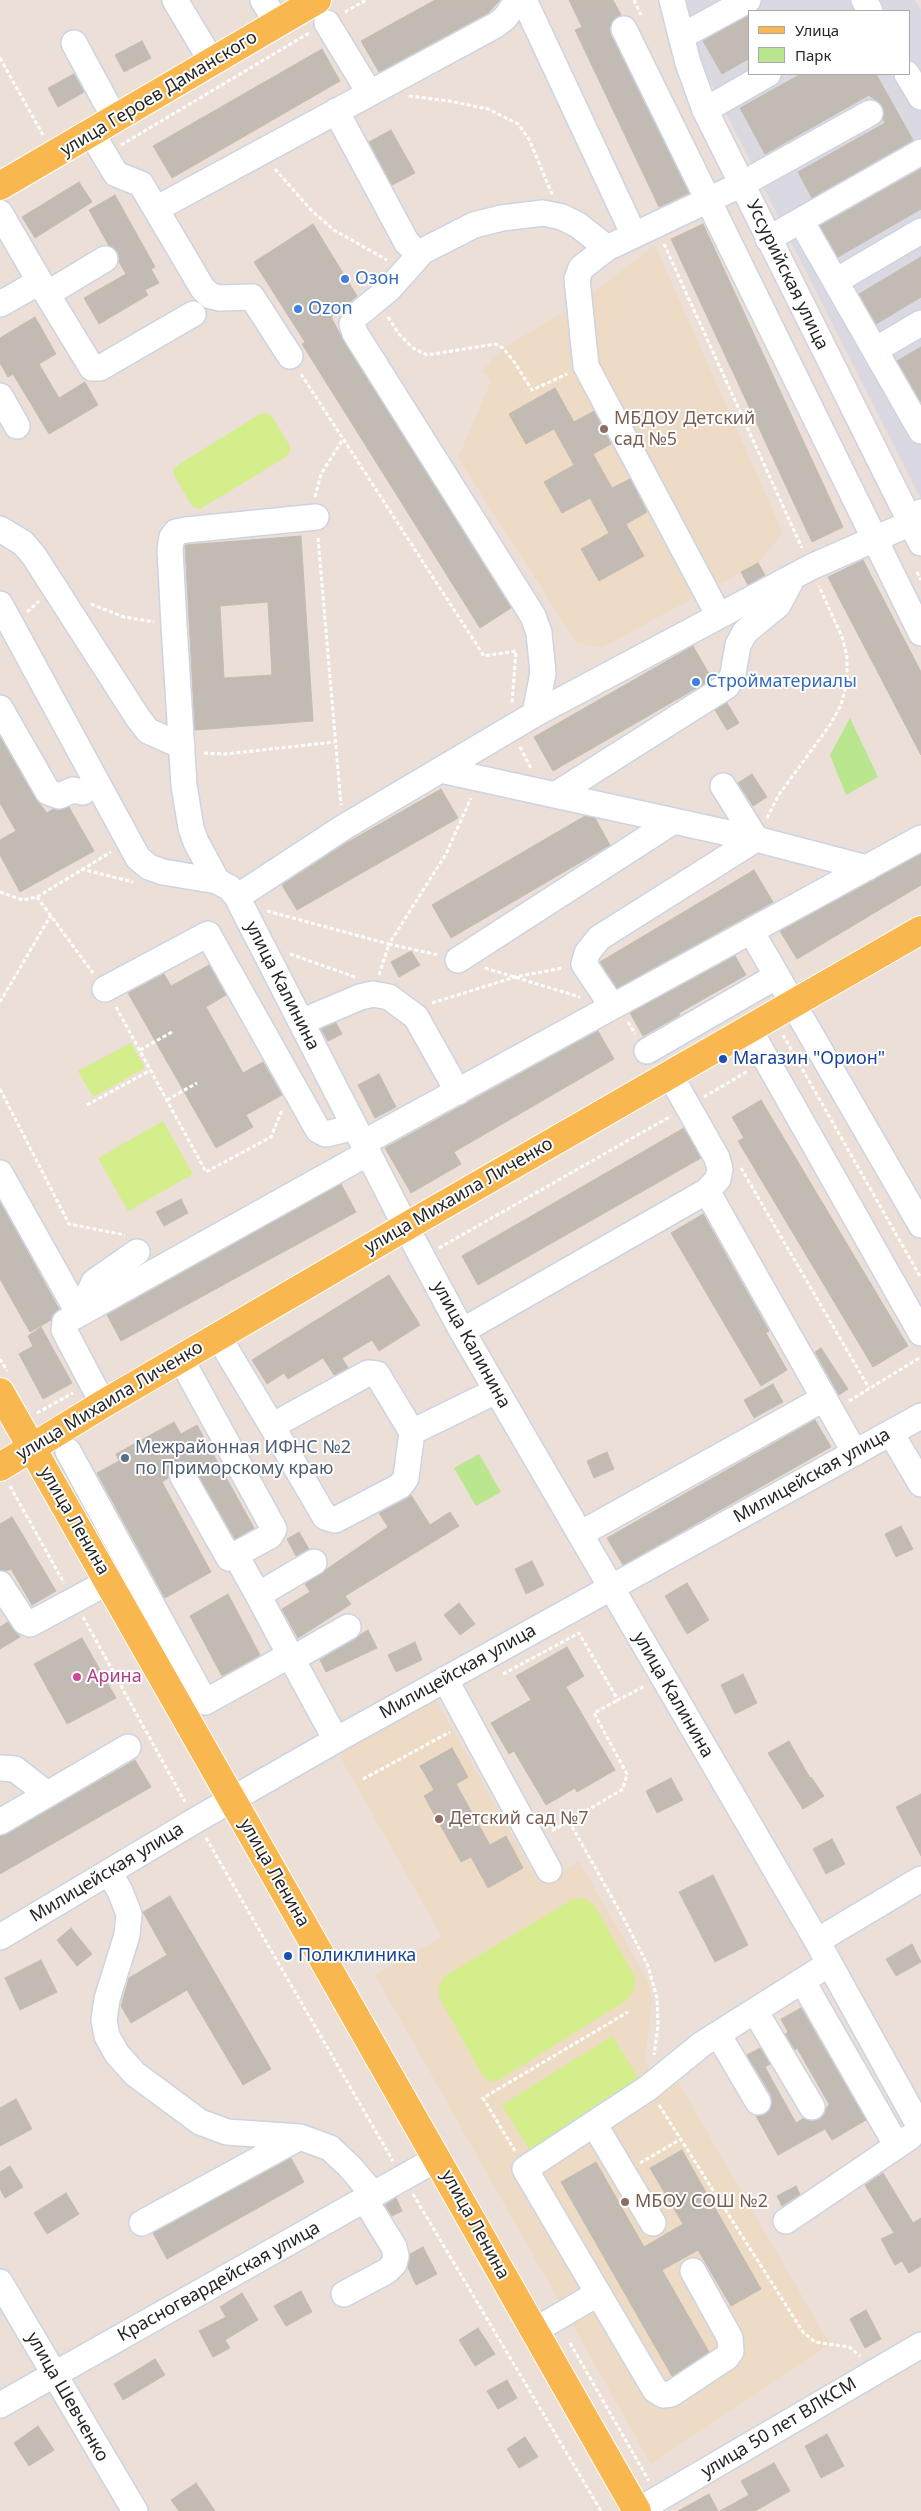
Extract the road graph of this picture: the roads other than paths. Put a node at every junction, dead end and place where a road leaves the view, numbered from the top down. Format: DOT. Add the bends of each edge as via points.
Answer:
graph roads {
  1 [pos="175,0"];
  2 [pos="263,0"];
  3 [pos="518,0"];
  4 [pos="524,0"];
  5 [pos="672,0"];
  6 [pos="748,0"];
  7 [pos="322,11"];
  8 [pos="278,23"];
  9 [pos="624,29"];
  10 [pos="682,36"];
  11 [pos="74,42"];
  12 [pos="212,62"];
  13 [pos="766,75"];
  14 [pos="908,75"];
  15 [pos="369,92"];
  16 [pos="921,97"];
  17 [pos="706,110"];
  18 [pos="336,111"];
  19 [pos="870,112"];
  20 [pos="115,119"];
  21 [pos="98,144"];
  22 [pos="921,152"];
  23 [pos="742,184"];
  24 [pos="0,186"];
  25 [pos="707,200"];
  26 [pos="156,209"];
  27 [pos="0,213"];
  28 [pos="801,221"];
  29 [pos="645,230"];
  30 [pos="921,231"];
  31 [pos="768,239"];
  32 [pos="607,248"];
  33 [pos="423,251"];
  34 [pos="105,259"];
  35 [pos="836,281"];
  36 [pos="43,288"];
  37 [pos="0,304"];
  38 [pos="193,314"];
  39 [pos="921,323"];
  40 [pos="875,350"];
  41 [pos="290,356"];
  42 [pos="0,396"];
  43 [pos="919,421"];
  44 [pos="17,426"];
  45 [pos="316,517"];
  46 [pos="918,526"];
  47 [pos="0,529"];
  48 [pos="873,538"];
  49 [pos="802,572"];
  50 [pos="0,604"];
  51 [pos="719,616"];
  52 [pos="921,633"];
  53 [pos="0,708"];
  54 [pos="535,714"];
  55 [pos="182,746"];
  56 [pos="441,770"];
  57 [pos="723,786"];
  58 [pos="83,792"];
  59 [pos="551,794"];
  60 [pos="672,822"];
  61 [pos="921,838"];
  62 [pos="756,839"];
  63 [pos="867,868"];
  64 [pos="217,881"];
  65 [pos="237,897"];
  66 [pos="921,930"];
  67 [pos="751,931"];
  68 [pos="458,960"];
  69 [pos="777,976"];
  70 [pos="104,989"];
  71 [pos="612,1007"];
  72 [pos="782,1009"];
  73 [pos="301,1022"];
  74 [pos="749,1029"];
  75 [pos="647,1052"];
  76 [pos="670,1075"];
  77 [pos="458,1092"];
  78 [pos="362,1141"];
  79 [pos="0,1173"];
  80 [pos="706,1191"];
  81 [pos="921,1224"];
  82 [pos="406,1227"];
  83 [pos="137,1252"];
  84 [pos="79,1314"];
  85 [pos="462,1331"];
  86 [pos="921,1333"];
  87 [pos="218,1336"];
  88 [pos="181,1359"];
  89 [pos="496,1391"];
  90 [pos="0,1392"];
  91 [pos="98,1393"];
  92 [pos="827,1405"];
  93 [pos="921,1416"];
  94 [pos="272,1426"];
  95 [pos="412,1432"];
  96 [pos="892,1433"];
  97 [pos="32,1446"];
  98 [pos="68,1451"];
  99 [pos="855,1453"];
  100 [pos="0,1467"];
  101 [pos="182,1475"];
  102 [pos="921,1484"];
  103 [pos="580,1534"];
  104 [pos="235,1554"];
  105 [pos="314,1562"];
  106 [pos="108,1582"];
  107 [pos="0,1584"];
  108 [pos="609,1587"];
  109 [pos="258,1595"];
  110 [pos="348,1627"];
  111 [pos="291,1657"];
  112 [pos="445,1679"];
  113 [pos="194,1708"];
  114 [pos="336,1740"];
  115 [pos="128,1747"];
  116 [pos="0,1768"];
  117 [pos="47,1794"];
  118 [pos="232,1800"];
  119 [pos="0,1822"];
  120 [pos="549,1870"];
  121 [pos="109,1872"];
  122 [pos="921,1879"];
  123 [pos="0,1937"];
  124 [pos="817,1941"];
  125 [pos="829,1964"];
  126 [pos="803,1982"];
  127 [pos="755,2011"];
  128 [pos="718,2034"];
  129 [pos="758,2102"];
  130 [pos="812,2107"];
  131 [pos="594,2124"];
  132 [pos="921,2129"];
  133 [pos="300,2137"];
  134 [pos="897,2146"];
  135 [pos="438,2158"];
  136 [pos="370,2198"];
  137 [pos="786,2221"];
  138 [pos="142,2223"];
  139 [pos="653,2223"];
  140 [pos="693,2271"];
  141 [pos="0,2282"];
  142 [pos="344,2294"];
  143 [pos="597,2294"];
  144 [pos="534,2330"];
  145 [pos="921,2345"];
  146 [pos="52,2374"];
  147 [pos="0,2405"];
  148 [pos="134,2511"];
  149 [pos="637,2511"];
  1 -- 12 [label="street"];
  2 -- 8 [label="street"];
  3 -- 15 [label="street" via="496,25"];
  4 -- 29 [label="street"];
  5 -- 10 [label="street, Уссурийская улица"];
  6 -- 10 [label="street"];
  7 -- 8 [label="main road, улица Героев Даманского"];
  7 -- 15 [label="street"];
  8 -- 12 [label="main road, улица Героев Даманского"];
  9 -- 25 [label="street"];
  10 -- 17 [label="street, Уссурийская улица" via="688,63"];
  11 -- 20 [label="street"];
  12 -- 20 [label="main road, улица Героев Даманского"];
  13 -- 17 [label="street"];
  14 -- 16 [label="street"];
  15 -- 18 [label="street"];
  17 -- 23 [label="street, Уссурийская улица"];
  18 -- 26 [label="street"];
  18 -- 33 [label="street" via="406,243 416,251"];
  19 -- 23 [label="street"];
  20 -- 21 [label="main road, улица Героев Даманского"];
  21 -- 24 [label="main road, улица Героев Даманского"];
  21 -- 26 [label="street" via="116,174 141,184"];
  22 -- 28 [label="street"];
  23 -- 25 [label="street"];
  23 -- 31 [label="street, Уссурийская улица"];
  25 -- 29 [label="street"];
  25 -- 48 [label="street"];
  26 -- 41 [label="street" via="203,289 220,298 252,297"];
  27 -- 36 [label="street"];
  28 -- 31 [label="street"];
  28 -- 35 [label="street"];
  29 -- 32 [label="street"];
  30 -- 35 [label="street"];
  31 -- 46 [label="street, Уссурийская улица"];
  32 -- 33 [label="street" via="578,225 543,213 474,225"];
  32 -- 51 [label="street" via="581,268 577,279 586,366"];
  33 -- 54 [label="street" via="389,290 356,316 352,324 533,616 539,634 543,673"];
  34 -- 36 [label="street"];
  35 -- 40 [label="street"];
  36 -- 37 [label="street"];
  36 -- 38 [label="street" via="92,368 100,368"];
  39 -- 40 [label="street"];
  40 -- 43 [label="street"];
  42 -- 44 [label="street"];
  45 -- 55 [label="street" via="186,530 176,532 172,537 173,616"];
  46 -- 48 [label="street"];
  47 -- 55 [label="street" via="24,544 34,556 143,725 157,737"];
  48 -- 49 [label="street"];
  48 -- 52 [label="street"];
  49 -- 51 [label="street"];
  49 -- 59 [label="street" via="778,605 745,632 738,645 733,674 726,686"];
  50 -- 64 [label="street, улица Калинина" via="138,858 163,872"];
  51 -- 54 [label="street"];
  53 -- 58 [label="street" via="48,792 59,796 73,790"];
  54 -- 56 [label="street"];
  55 -- 64 [label="street" via="191,828"];
  56 -- 59 [label="street"];
  56 -- 65 [label="street" via="344,827"];
  57 -- 62 [label="street"];
  59 -- 60 [label="street"];
  60 -- 62 [label="street"];
  60 -- 68 [label="street"];
  61 -- 63 [label="street"];
  62 -- 63 [label="street"];
  62 -- 71 [label="street" via="599,938 587,953 584,964"];
  63 -- 67 [label="street"];
  64 -- 65 [label="street, улица Калинина" via="230,888"];
  65 -- 73 [label="street, улица Калинина"];
  66 -- 72 [label="main road, улица Михаила Личенко"];
  67 -- 69 [label="street"];
  67 -- 71 [label="street"];
  69 -- 72 [label="street"];
  69 -- 75 [label="street"];
  70 -- 78 [label="street" via="208,934 321,1133"];
  71 -- 77 [label="street"];
  72 -- 74 [label="main road, улица Михаила Личенко"];
  72 -- 81 [label="street"];
  73 -- 77 [label="street" via="360,997 373,994 389,997 416,1017"];
  73 -- 78 [label="street, улица Калинина"];
  74 -- 76 [label="main road, улица Михаила Личенко"];
  74 -- 86 [label="street"];
  76 -- 80 [label="street" via="697,1106 717,1158 718,1179"];
  76 -- 82 [label="main road, улица Михаила Личенко"];
  77 -- 78 [label="street"];
  78 -- 82 [label="street, улица Калинина"];
  78 -- 84 [label="street"];
  79 -- 84 [label="street"];
  80 -- 85 [label="street"];
  80 -- 92 [label="street"];
  82 -- 85 [label="street, улица Калинина"];
  82 -- 87 [label="main road, улица Михаила Личенко"];
  83 -- 84 [label="street" via="94,1282"];
  84 -- 91 [label="street" via="65,1322 64,1330"];
  85 -- 89 [label="street, улица Калинина"];
  87 -- 88 [label="main road, улица Михаила Личенко"];
  87 -- 94 [label="street"];
  88 -- 91 [label="main road, улица Михаила Личенко"];
  88 -- 104 [label="street" via="274,1529 270,1536"];
  89 -- 95 [label="street"];
  89 -- 103 [label="street, улица Калинина"];
  90 -- 97 [label="main road, улица Ленина"];
  91 -- 97 [label="main road, улица Михаила Личенко"];
  92 -- 99 [label="street"];
  92 -- 103 [label="street"];
  93 -- 96 [label="street, Милицейская улица"];
  94 -- 95 [label="street" via="368,1373 377,1374"];
  94 -- 95 [label="street" via="325,1517 335,1520 400,1486 406,1478"];
  96 -- 99 [label="street, Милицейская улица"];
  96 -- 102 [label="street"];
  97 -- 100 [label="main road, улица Михаила Личенко"];
  97 -- 106 [label="main road, улица Ленина"];
  98 -- 113 [label="street"];
  99 -- 108 [label="street, Милицейская улица"];
  101 -- 104 [label="street" via="228,1558"];
  103 -- 108 [label="street, улица Калинина"];
  104 -- 109 [label="street"];
  105 -- 109 [label="street"];
  106 -- 107 [label="street" via="30,1624 25,1622"];
  106 -- 113 [label="main road, улица Ленина"];
  108 -- 112 [label="street, Милицейская улица"];
  108 -- 124 [label="street, улица Калинина"];
  109 -- 111 [label="street"];
  110 -- 111 [label="street"];
  111 -- 113 [label="street"];
  111 -- 114 [label="street"];
  112 -- 114 [label="street, Милицейская улица"];
  112 -- 120 [label="street"];
  113 -- 118 [label="main road, улица Ленина"];
  114 -- 118 [label="street, Милицейская улица"];
  115 -- 117 [label="street"];
  116 -- 117 [label="street" via="15,1769"];
  117 -- 119 [label="street"];
  118 -- 121 [label="street, Милицейская улица"];
  118 -- 135 [label="main road, улица Ленина"];
  121 -- 123 [label="street, Милицейская улица"];
  121 -- 133 [label="street" via="129,1914 127,1935 107,1999 104,2020 107,2036 117,2054 135,2074 200,2122 227,2132"];
  122 -- 124 [label="street"];
  124 -- 125 [label="street, улица Калинина"];
  125 -- 126 [label="street"];
  125 -- 132 [label="street, улица Калинина"];
  126 -- 127 [label="street"];
  126 -- 134 [label="street"];
  127 -- 128 [label="street"];
  127 -- 130 [label="street"];
  128 -- 129 [label="street"];
  128 -- 131 [label="street" via="684,2057 648,2088"];
  131 -- 139 [label="street"];
  131 -- 143 [label="street" via="525,2169"];
  132 -- 134 [label="street"];
  133 -- 136 [label="street" via="330,2148 350,2167"];
  133 -- 138 [label="street"];
  134 -- 137 [label="street"];
  135 -- 136 [label="street, Красногвардейская улица"];
  135 -- 144 [label="main road, улица Ленина"];
  136 -- 142 [label="street" via="394,2247 394,2264"];
  136 -- 146 [label="street, Красногвардейская улица"];
  140 -- 143 [label="street" via="732,2344 727,2357 671,2394 663,2395 655,2390"];
  141 -- 146 [label="street, улица Шевченко"];
  143 -- 144 [label="street"];
  144 -- 149 [label="main road, улица Ленина"];
  145 -- 149 [label="street, улица 50 лет ВЛКСМ"];
  146 -- 147 [label="street, Красногвардейская улица"];
  146 -- 148 [label="street, улица Шевченко"];
}
